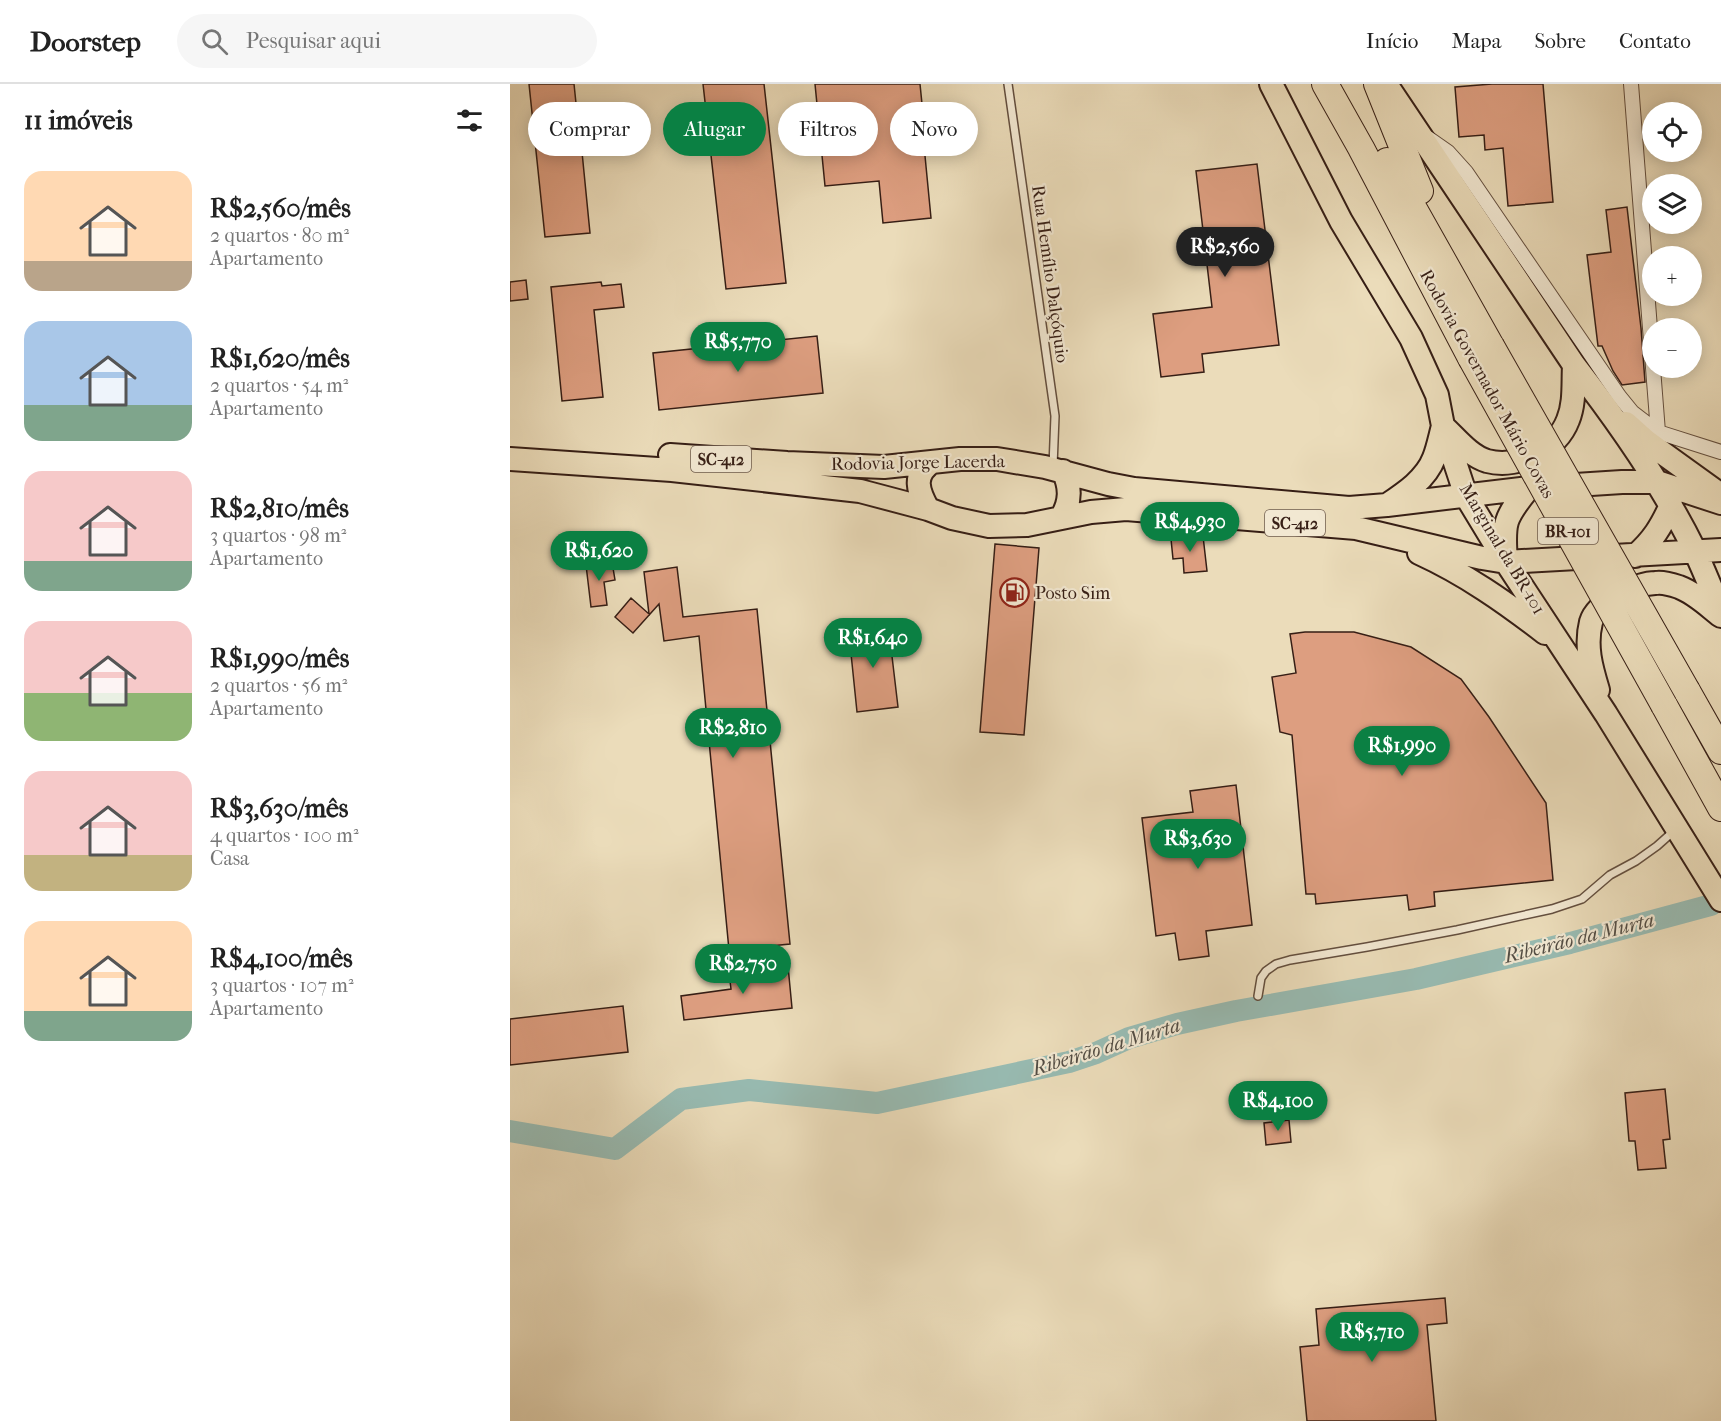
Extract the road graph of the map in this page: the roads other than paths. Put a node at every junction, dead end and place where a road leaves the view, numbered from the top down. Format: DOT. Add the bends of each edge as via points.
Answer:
graph roads {
  1 [pos="1008,84"];
  2 [pos="1271,84"];
  3 [pos="1305,84"];
  4 [pos="1325,84"];
  5 [pos="1344,84"];
  6 [pos="1377,84"];
  7 [pos="1386,84"];
  8 [pos="1631,84"];
  9 [pos="1417,130"];
  10 [pos="1361,148"];
  11 [pos="1463,296"];
  12 [pos="1649,318"];
  13 [pos="1481,352"];
  14 [pos="1574,365"];
  15 [pos="1654,378"];
  16 [pos="1605,404"];
  17 [pos="1443,426"];
  18 [pos="1658,432"];
  19 [pos="510,443"];
  20 [pos="1721,452"];
  21 [pos="510,459"];
  22 [pos="932,462"];
  23 [pos="1058,470"];
  24 [pos="1657,482"];
  25 [pos="1529,488"];
  26 [pos="1721,495"];
  27 [pos="1466,496"];
  28 [pos="1721,503"];
  29 [pos="1387,505"];
  30 [pos="1671,505"];
  31 [pos="927,508"];
  32 [pos="1061,518"];
  33 [pos="1374,531"];
  34 [pos="1695,550"];
  35 [pos="1721,550"];
  36 [pos="1635,556"];
  37 [pos="1506,562"];
  38 [pos="1721,614"];
  39 [pos="1559,644"];
  40 [pos="1606,714"];
  41 [pos="1721,751"];
  42 [pos="1721,808"];
  43 [pos="1676,828"];
  44 [pos="1721,900"];
  45 [pos="1258,996"];
  1 -- 23 [label="lane, Rua Hemílio Dalçóquio" via="1055,416"];
  2 -- 17 [label="main road, Marginal da BR-101" via="1341,221 1411,338 1437,394"];
  3 -- 10 [label="highway"];
  4 -- 10 [label="highway, Rodovia Governador Mário Covas / BR-101"];
  5 -- 11 [label="highway, Rodovia Governador Mário Covas / BR-101"];
  6 -- 11 [label="highway"];
  7 -- 9 [label="main road"];
  8 -- 12 [label="street"];
  9 -- 14 [label="main road"];
  9 -- 18 [label="street" via="1448,152 1466,171 1618,396"];
  10 -- 13 [label="highway, Rodovia Governador Mário Covas / BR-101"];
  11 -- 13 [label="highway, Rodovia Governador Mário Covas / BR-101"];
  13 -- 41 [label="highway, Rodovia Governador Mário Covas / BR-101, bridge"];
  13 -- 42 [label="highway, Rodovia Governador Mário Covas / BR-101, bridge"];
  14 -- 16 [label="main road"];
  14 -- 17 [label="main road" via="1573,403 1568,420 1552,444 1538,453 1520,460 1487,461 1473,454"];
  15 -- 18 [label="street"];
  16 -- 24 [label="main road"];
  16 -- 26 [label="main road" via="1646,441"];
  17 -- 27 [label="main road, Marginal da BR-101"];
  17 -- 29 [label="main road" via="1433,461 1419,481"];
  18 -- 20 [label="street"];
  19 -- 22 [label="main road, Rodovia Jorge Lacerda / SC-412" via="788,464 884,467"];
  21 -- 31 [label="main road, Rodovia Jorge Lacerda / SC-412" via="672,470 839,488"];
  22 -- 23 [label="main road, Rodovia Jorge Lacerda / SC-412" via="990,459"];
  22 -- 31 [label="main road" via="921,472 919,483"];
  23 -- 29 [label="main road, Rodovia Jorge Lacerda / SC-412" via="1154,491 1331,507"];
  23 -- 32 [label="main road" via="1069,486 1068,503"];
  24 -- 25 [label="main road, Rodovia Jorge Lacerda"];
  24 -- 28 [label="main road, Rodovia Jorge Lacerda"];
  24 -- 30 [label="main road"];
  25 -- 27 [label="main road, Rodovia Jorge Lacerda"];
  25 -- 37 [label="main road" via="1507,517"];
  27 -- 29 [label="main road, Rodovia Jorge Lacerda / SC-412"];
  27 -- 37 [label="main road, Marginal da BR-101"];
  30 -- 34 [label="main road"];
  30 -- 36 [label="main road" via="1660,528"];
  31 -- 32 [label="main road, Rodovia Jorge Lacerda / SC-412" via="989,526 1027,525"];
  32 -- 33 [label="main road, Rodovia Jorge Lacerda / SC-412" via="1126,509"];
  33 -- 37 [label="main road, Rodovia Jorge Lacerda / SC-412"];
  33 -- 39 [label="main road" via="1478,584"];
  34 -- 35 [label="main road, Rodovia Jorge Lacerda"];
  34 -- 36 [label="main road, Rodovia Jorge Lacerda"];
  34 -- 38 [label="main road"];
  36 -- 37 [label="main road, Rodovia Jorge Lacerda"];
  37 -- 39 [label="main road, Marginal da BR-101"];
  38 -- 40 [label="main road" via="1679,587 1656,582 1631,588 1606,602 1592,618 1588,641 1590,664"];
  39 -- 40 [label="main road, Marginal da BR-101"];
  40 -- 43 [label="main road, Marginal da BR-101"];
  43 -- 44 [label="main road, Marginal da BR-101"];
  43 -- 45 [label="lane" via="1582,899 1457,930 1276,964 1261,978"];
}
